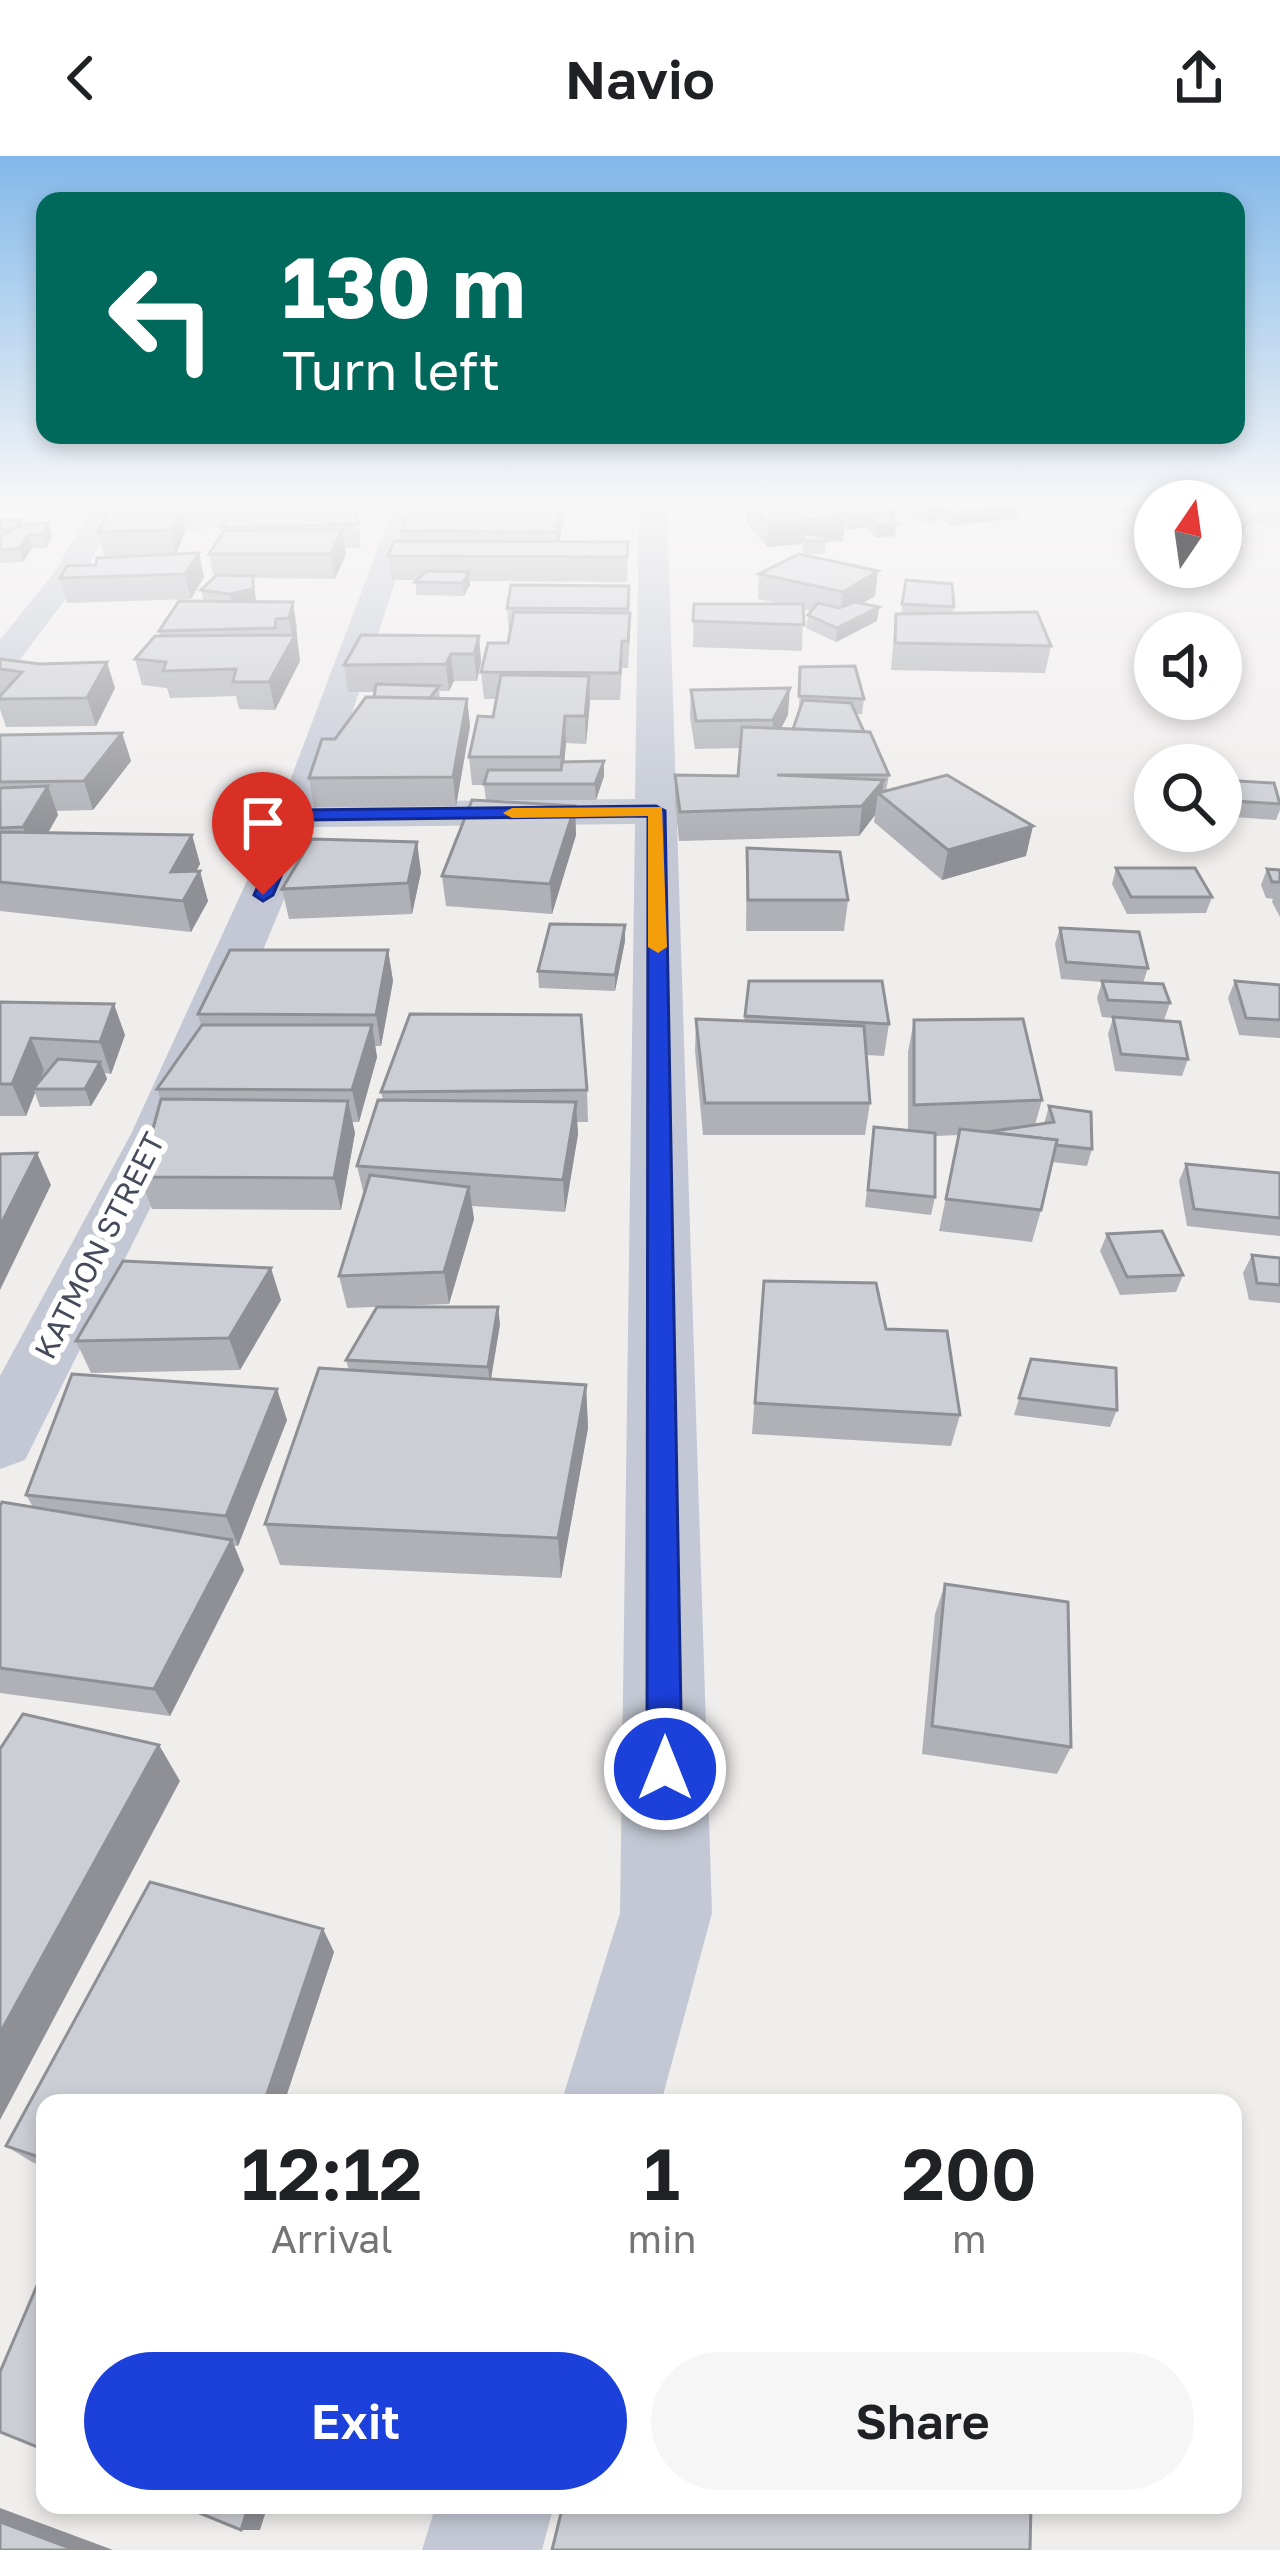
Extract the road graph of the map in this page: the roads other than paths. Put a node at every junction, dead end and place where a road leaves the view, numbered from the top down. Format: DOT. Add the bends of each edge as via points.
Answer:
graph roads {
  1 [pos="38,615"];
  2 [pos="375,615"];
  3 [pos="654,615"];
  4 [pos="0,663"];
  5 [pos="656,811"];
  6 [pos="298,815"];
  7 [pos="0,1442"];
  8 [pos="614,2094"];
  9 [pos="492,2514"];
  10 [pos="482,2550"];
  1 -- 4 [label="street"];
  2 -- 6 [label="street, KATMON STREET"];
  3 -- 5 [label="street"];
  5 -- 6 [label="street"];
  5 -- 8 [label="street" via="666,1912"];
  6 -- 7 [label="street, KATMON STREET" via="159,1133"];
  9 -- 10 [label="street"];
}
